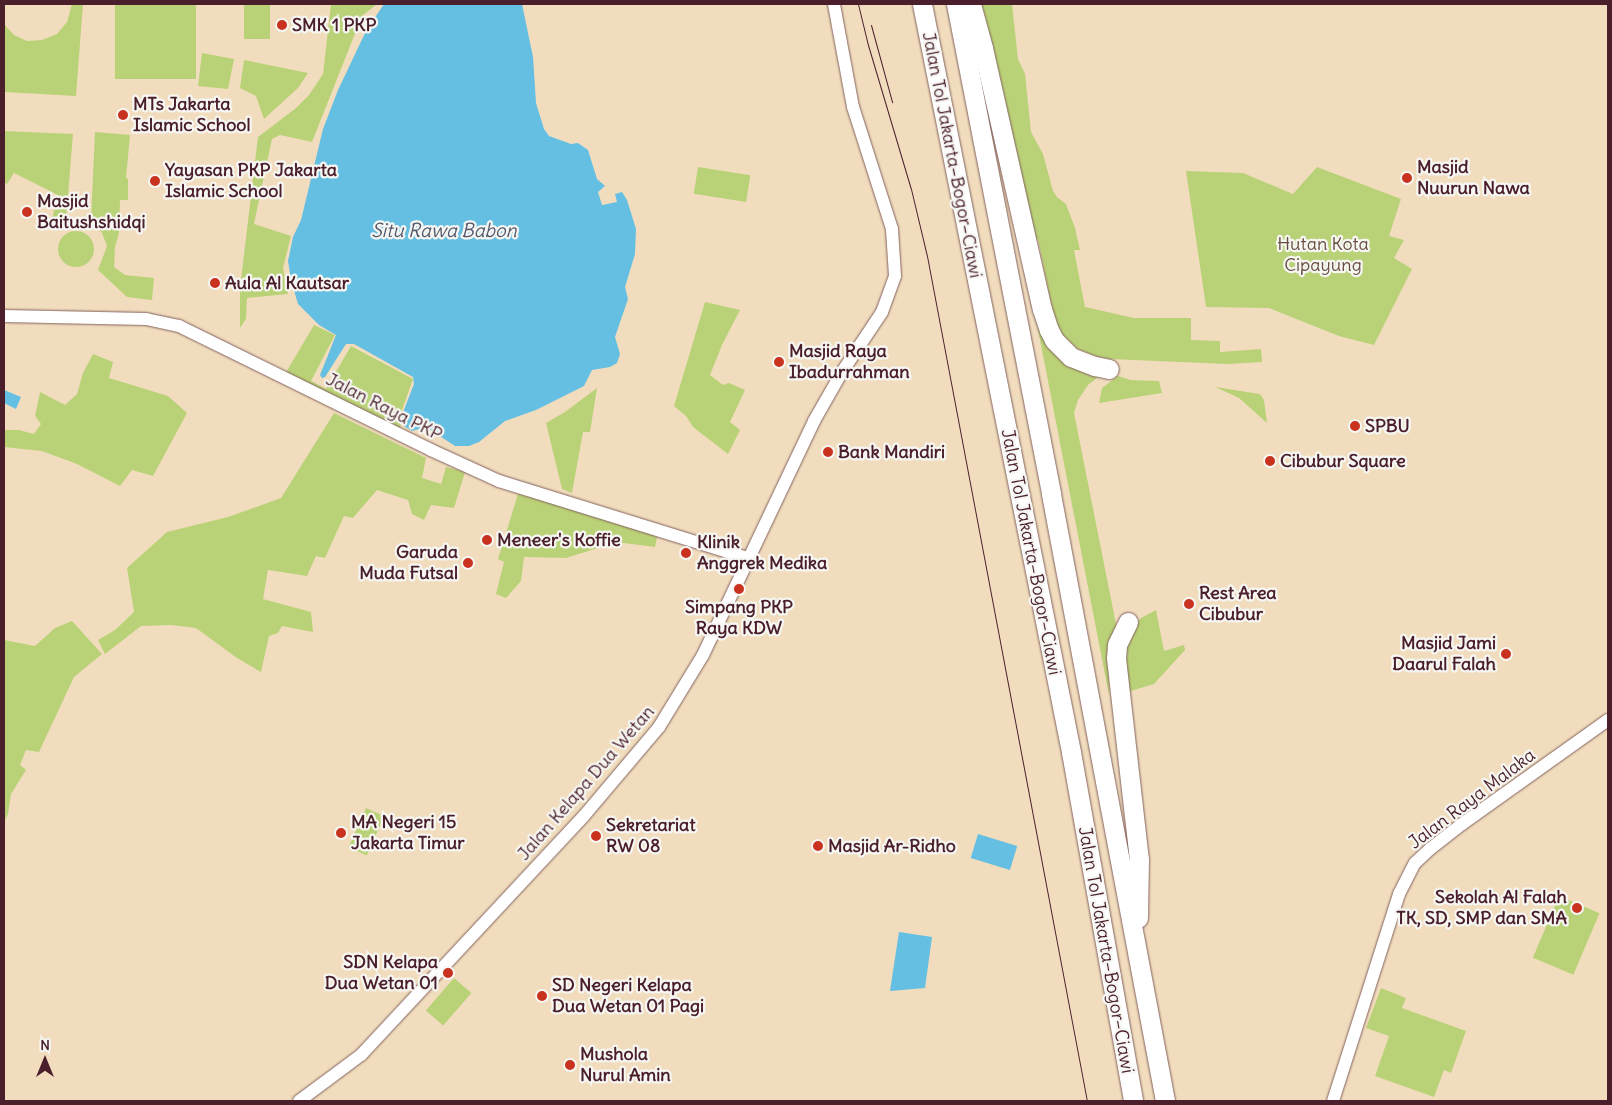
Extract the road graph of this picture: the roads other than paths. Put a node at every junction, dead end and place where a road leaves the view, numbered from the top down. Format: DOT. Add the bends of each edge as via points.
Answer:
graph roads {
  1 [pos="834,4"];
  2 [pos="922,4"];
  3 [pos="956,4"];
  4 [pos="971,4"];
  5 [pos="4,316"];
  6 [pos="1109,369"];
  7 [pos="747,558"];
  8 [pos="1128,622"];
  9 [pos="1608,720"];
  10 [pos="1136,941"];
  11 [pos="299,1101"];
  12 [pos="1133,1101"];
  13 [pos="1165,1101"];
  14 [pos="1333,1101"];
  1 -- 7 [label="street, Jalan Kelapa Dua Wetan" via="853,107 892,229 895,276 874,327 842,372 814,421"];
  2 -- 12 [label="highway, Jalan Tol Jakarta–Bogor–Ciawi" via="1071,752"];
  3 -- 10 [label="highway, Jalan Tol Jakarta–Bogor–Ciawi"];
  4 -- 6 [label="highway" via="1049,330 1071,357"];
  5 -- 7 [label="street, Jalan Raya PKP" via="146,319 179,326 499,481"];
  7 -- 11 [label="street, Jalan Kelapa Dua Wetan" via="692,675 670,712 631,763 361,1055"];
  8 -- 10 [label="highway" via="1117,645 1116,658 1138,859 1140,904"];
  9 -- 14 [label="street, Jalan Raya Malaka" via="1462,824 1415,863 1399,894"];
  10 -- 13 [label="highway, Jalan Tol Jakarta–Bogor–Ciawi"];
}
